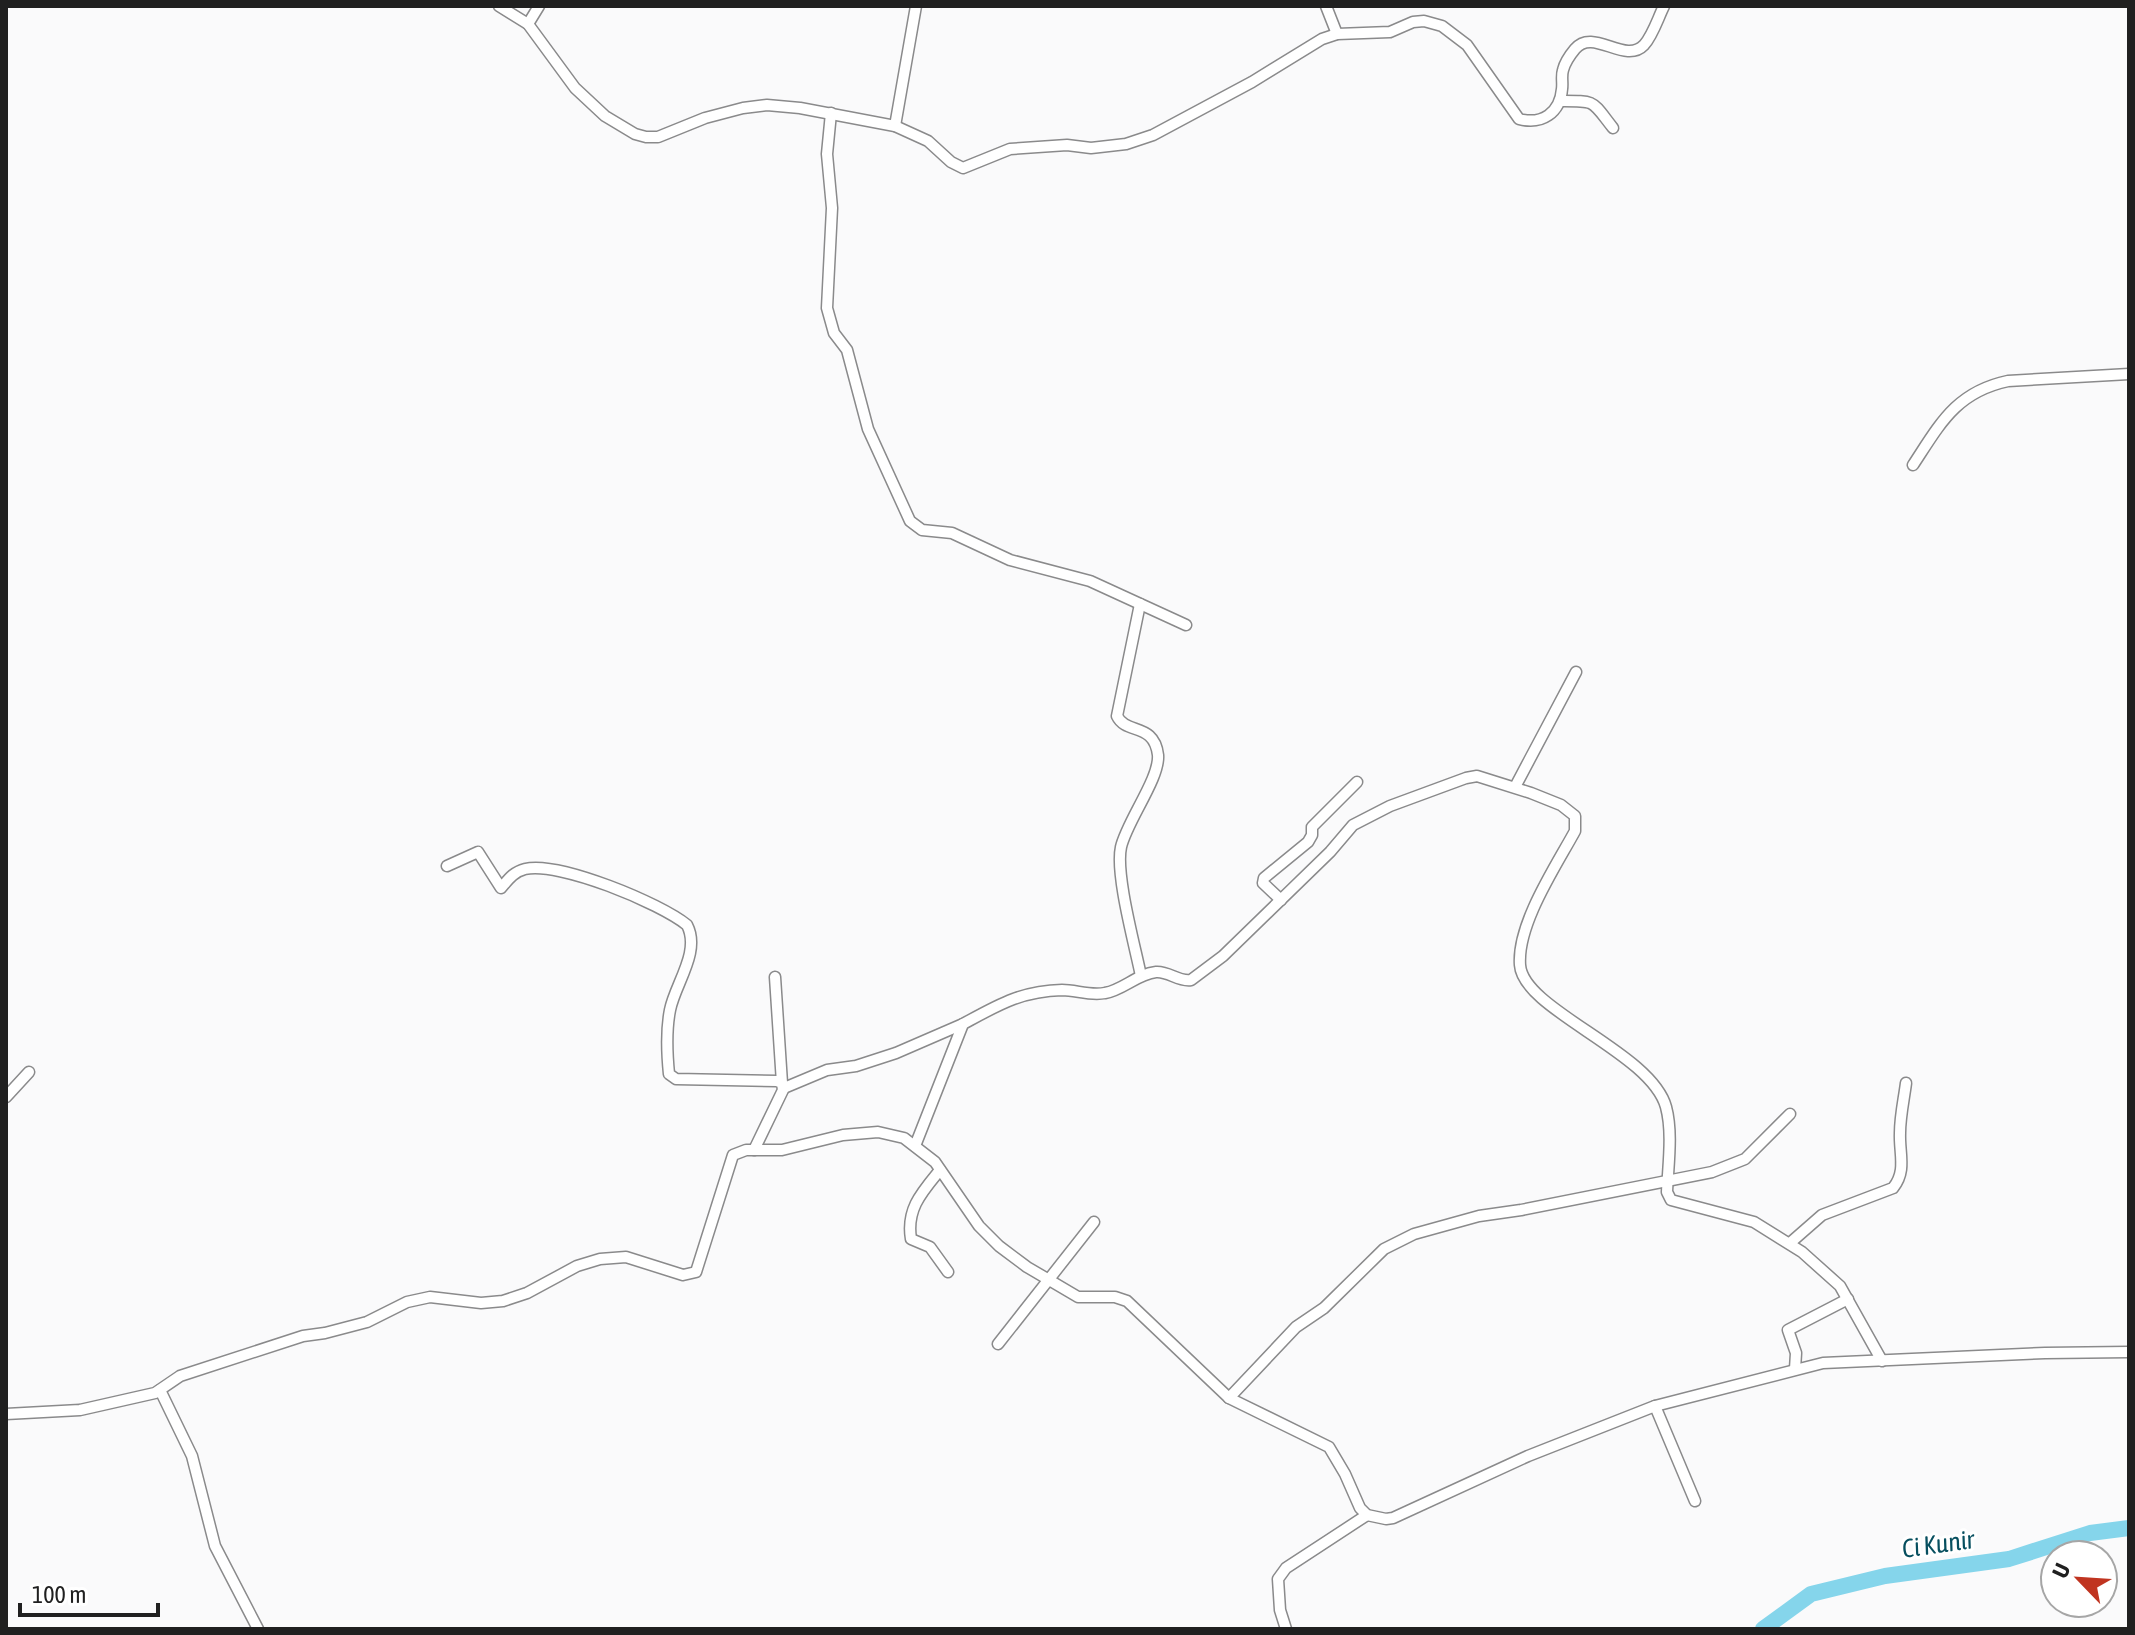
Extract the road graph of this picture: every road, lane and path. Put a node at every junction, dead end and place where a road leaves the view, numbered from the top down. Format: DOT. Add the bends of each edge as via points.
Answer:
graph roads {
  1 [pos="499,6"];
  2 [pos="539,6"];
  3 [pos="916,6"];
  4 [pos="1326,6"];
  5 [pos="1664,6"];
  6 [pos="528,24"];
  7 [pos="1337,34"];
  8 [pos="1560,101"];
  9 [pos="831,113"];
  10 [pos="895,126"];
  11 [pos="1613,128"];
  12 [pos="2129,374"];
  13 [pos="1913,465"];
  14 [pos="1140,604"];
  15 [pos="1186,625"];
  16 [pos="1576,672"];
  17 [pos="1357,782"];
  18 [pos="1515,787"];
  19 [pos="447,866"];
  20 [pos="1281,900"];
  21 [pos="1141,976"];
  22 [pos="775,977"];
  23 [pos="963,1024"];
  24 [pos="29,1072"];
  25 [pos="1906,1083"];
  26 [pos="783,1086"];
  27 [pos="6,1097"];
  28 [pos="1790,1114"];
  29 [pos="915,1146"];
  30 [pos="754,1150"];
  31 [pos="940,1170"];
  32 [pos="1667,1181"];
  33 [pos="1094,1222"];
  34 [pos="1790,1243"];
  35 [pos="948,1272"];
  36 [pos="1049,1282"];
  37 [pos="1848,1299"];
  38 [pos="998,1344"];
  39 [pos="2129,1352"];
  40 [pos="1882,1361"];
  41 [pos="1795,1369"];
  42 [pos="160,1390"];
  43 [pos="1229,1398"];
  44 [pos="1655,1406"];
  45 [pos="6,1414"];
  46 [pos="1695,1501"];
  47 [pos="1367,1515"];
  48 [pos="258,1629"];
  49 [pos="1286,1629"];
  1 -- 6 [label="street"];
  2 -- 6 [label="street"];
  3 -- 10 [label="street"];
  4 -- 7 [label="street"];
  5 -- 8 [label="street" via="1639,48 1589,41 1579,45 1563,71"];
  6 -- 9 [label="street" via="595,107 646,137 743,108"];
  7 -- 8 [label="street" via="1390,32 1413,22 1442,26 1467,45 1519,119 1541,120"];
  7 -- 10 [label="street" via="1153,135 1126,144 1010,149 963,168 928,141"];
  8 -- 11 [label="street" via="1589,101"];
  9 -- 10 [label="street"];
  9 -- 14 [label="street" via="827,308 834,333 847,350 868,429 910,521 922,530 952,533 1010,560 1090,581"];
  12 -- 13 [label="street" via="1989,385 1951,410"];
  14 -- 15 [label="street"];
  14 -- 21 [label="street" via="1117,719 1152,737 1158,755 1157,770 1121,847 1121,875"];
  16 -- 18 [label="street"];
  17 -- 20 [label="street" via="1312,827 1308,842 1264,878"];
  18 -- 20 [label="street" via="1485,777 1466,778 1365,817"];
  18 -- 32 [label="street" via="1561,805 1576,823 1522,938 1520,967 1534,990 1657,1088 1668,1123"];
  19 -- 26 [label="street" via="478,852 500,888 521,870 566,873 646,901 683,921 690,929 689,957 669,1014 670,1075 777,1081"];
  20 -- 21 [label="street" via="1191,980 1157,972"];
  21 -- 23 [label="street" via="1104,994 1041,990 1018,995"];
  22 -- 26 [label="street"];
  23 -- 26 [label="street" via="896,1053"];
  23 -- 29 [label="street"];
  24 -- 27 [label="street"];
  25 -- 34 [label="street" via="1900,1179 1893,1188 1822,1215"];
  26 -- 30 [label="street"];
  28 -- 32 [label="street" via="1745,1159"];
  29 -- 30 [label="street" via="878,1132 782,1150"];
  29 -- 31 [label="street"];
  30 -- 42 [label="street" via="739,1152 730,1161 696,1272 689,1275 626,1257 600,1259 503,1301 430,1297 407,1302 367,1322 303,1336 180,1376"];
  31 -- 35 [label="street" via="913,1206 909,1228 911,1239 930,1247"];
  31 -- 36 [label="street" via="989,1236"];
  32 -- 34 [label="street" via="1667,1192 1677,1203 1754,1222"];
  32 -- 43 [label="street" via="1479,1216 1414,1234 1384,1249 1324,1308 1296,1327"];
  33 -- 36 [label="street"];
  34 -- 37 [label="street"];
  36 -- 38 [label="street"];
  36 -- 43 [label="street" via="1078,1297 1127,1301"];
  37 -- 40 [label="street"];
  37 -- 41 [label="street" via="1788,1330"];
  39 -- 40 [label="street"];
  40 -- 41 [label="street"];
  41 -- 44 [label="street"];
  42 -- 45 [label="street" via="80,1410"];
  42 -- 48 [label="street" via="192,1456 215,1546"];
  43 -- 47 [label="street" via="1329,1447"];
  44 -- 46 [label="street"];
  44 -- 47 [label="street" via="1393,1518"];
  47 -- 49 [label="street" via="1286,1568 1278,1579"];
}
